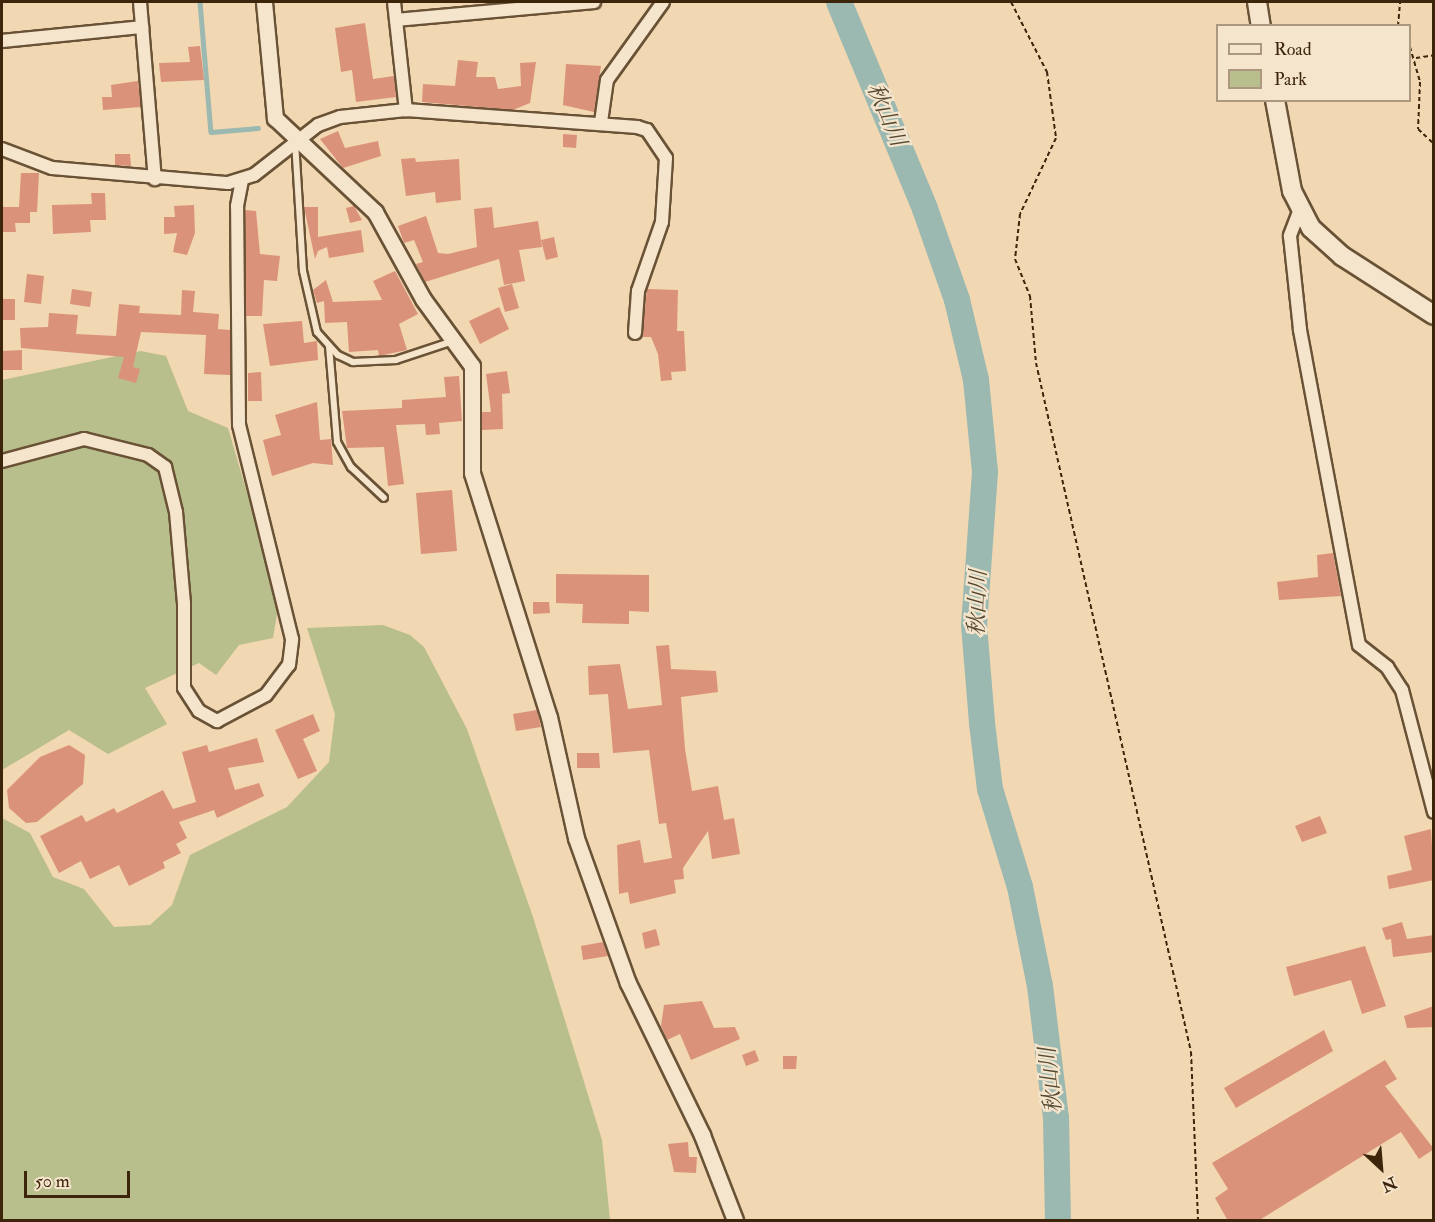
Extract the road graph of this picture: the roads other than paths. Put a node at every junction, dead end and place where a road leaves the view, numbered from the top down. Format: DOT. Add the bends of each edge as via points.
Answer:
graph roads {
  1 [pos="140,2"];
  2 [pos="264,2"];
  3 [pos="394,2"];
  4 [pos="594,2"];
  5 [pos="663,2"];
  6 [pos="1257,2"];
  7 [pos="515,5"];
  8 [pos="396,20"];
  9 [pos="1261,24"];
  10 [pos="142,27"];
  11 [pos="2,41"];
  12 [pos="1275,102"];
  13 [pos="406,110"];
  14 [pos="601,122"];
  15 [pos="295,141"];
  16 [pos="2,149"];
  17 [pos="155,179"];
  18 [pos="242,181"];
  19 [pos="1299,212"];
  20 [pos="1434,315"];
  21 [pos="635,333"];
  22 [pos="455,341"];
  23 [pos="329,345"];
  24 [pos="2,460"];
  25 [pos="384,498"];
  26 [pos="1434,812"];
  27 [pos="735,1221"];
  1 -- 10 [label="street"];
  2 -- 15 [label="street" via="275,118"];
  3 -- 8 [label="street"];
  4 -- 7 [label="street"];
  5 -- 14 [label="street" via="607,80"];
  6 -- 9 [label="main road"];
  7 -- 8 [label="street"];
  8 -- 13 [label="street"];
  10 -- 11 [label="street"];
  10 -- 17 [label="street"];
  12 -- 19 [label="main road"];
  13 -- 14 [label="street"];
  13 -- 15 [label="street" via="327,121"];
  14 -- 21 [label="street" via="647,130 666,158 662,222 638,291"];
  15 -- 18 [label="street"];
  15 -- 22 [label="street" via="375,212 423,299"];
  15 -- 23 [label="lane" via="303,271 317,332"];
  16 -- 17 [label="street" via="52,168"];
  17 -- 18 [label="street"];
  18 -- 24 [label="street" via="237,206 239,425 292,639 289,665 266,695 217,721 199,711 184,688 179,546 165,467 148,455 84,439"];
  19 -- 20 [label="main road" via="1328,246"];
  19 -- 26 [label="street" via="1290,236 1300,330 1359,645 1387,667 1402,690"];
  22 -- 23 [label="lane" via="396,360 353,362"];
  22 -- 27 [label="street" via="472,366 472,473 549,717 576,838 628,983 702,1135"];
  23 -- 25 [label="lane" via="337,442 351,467"];
}
